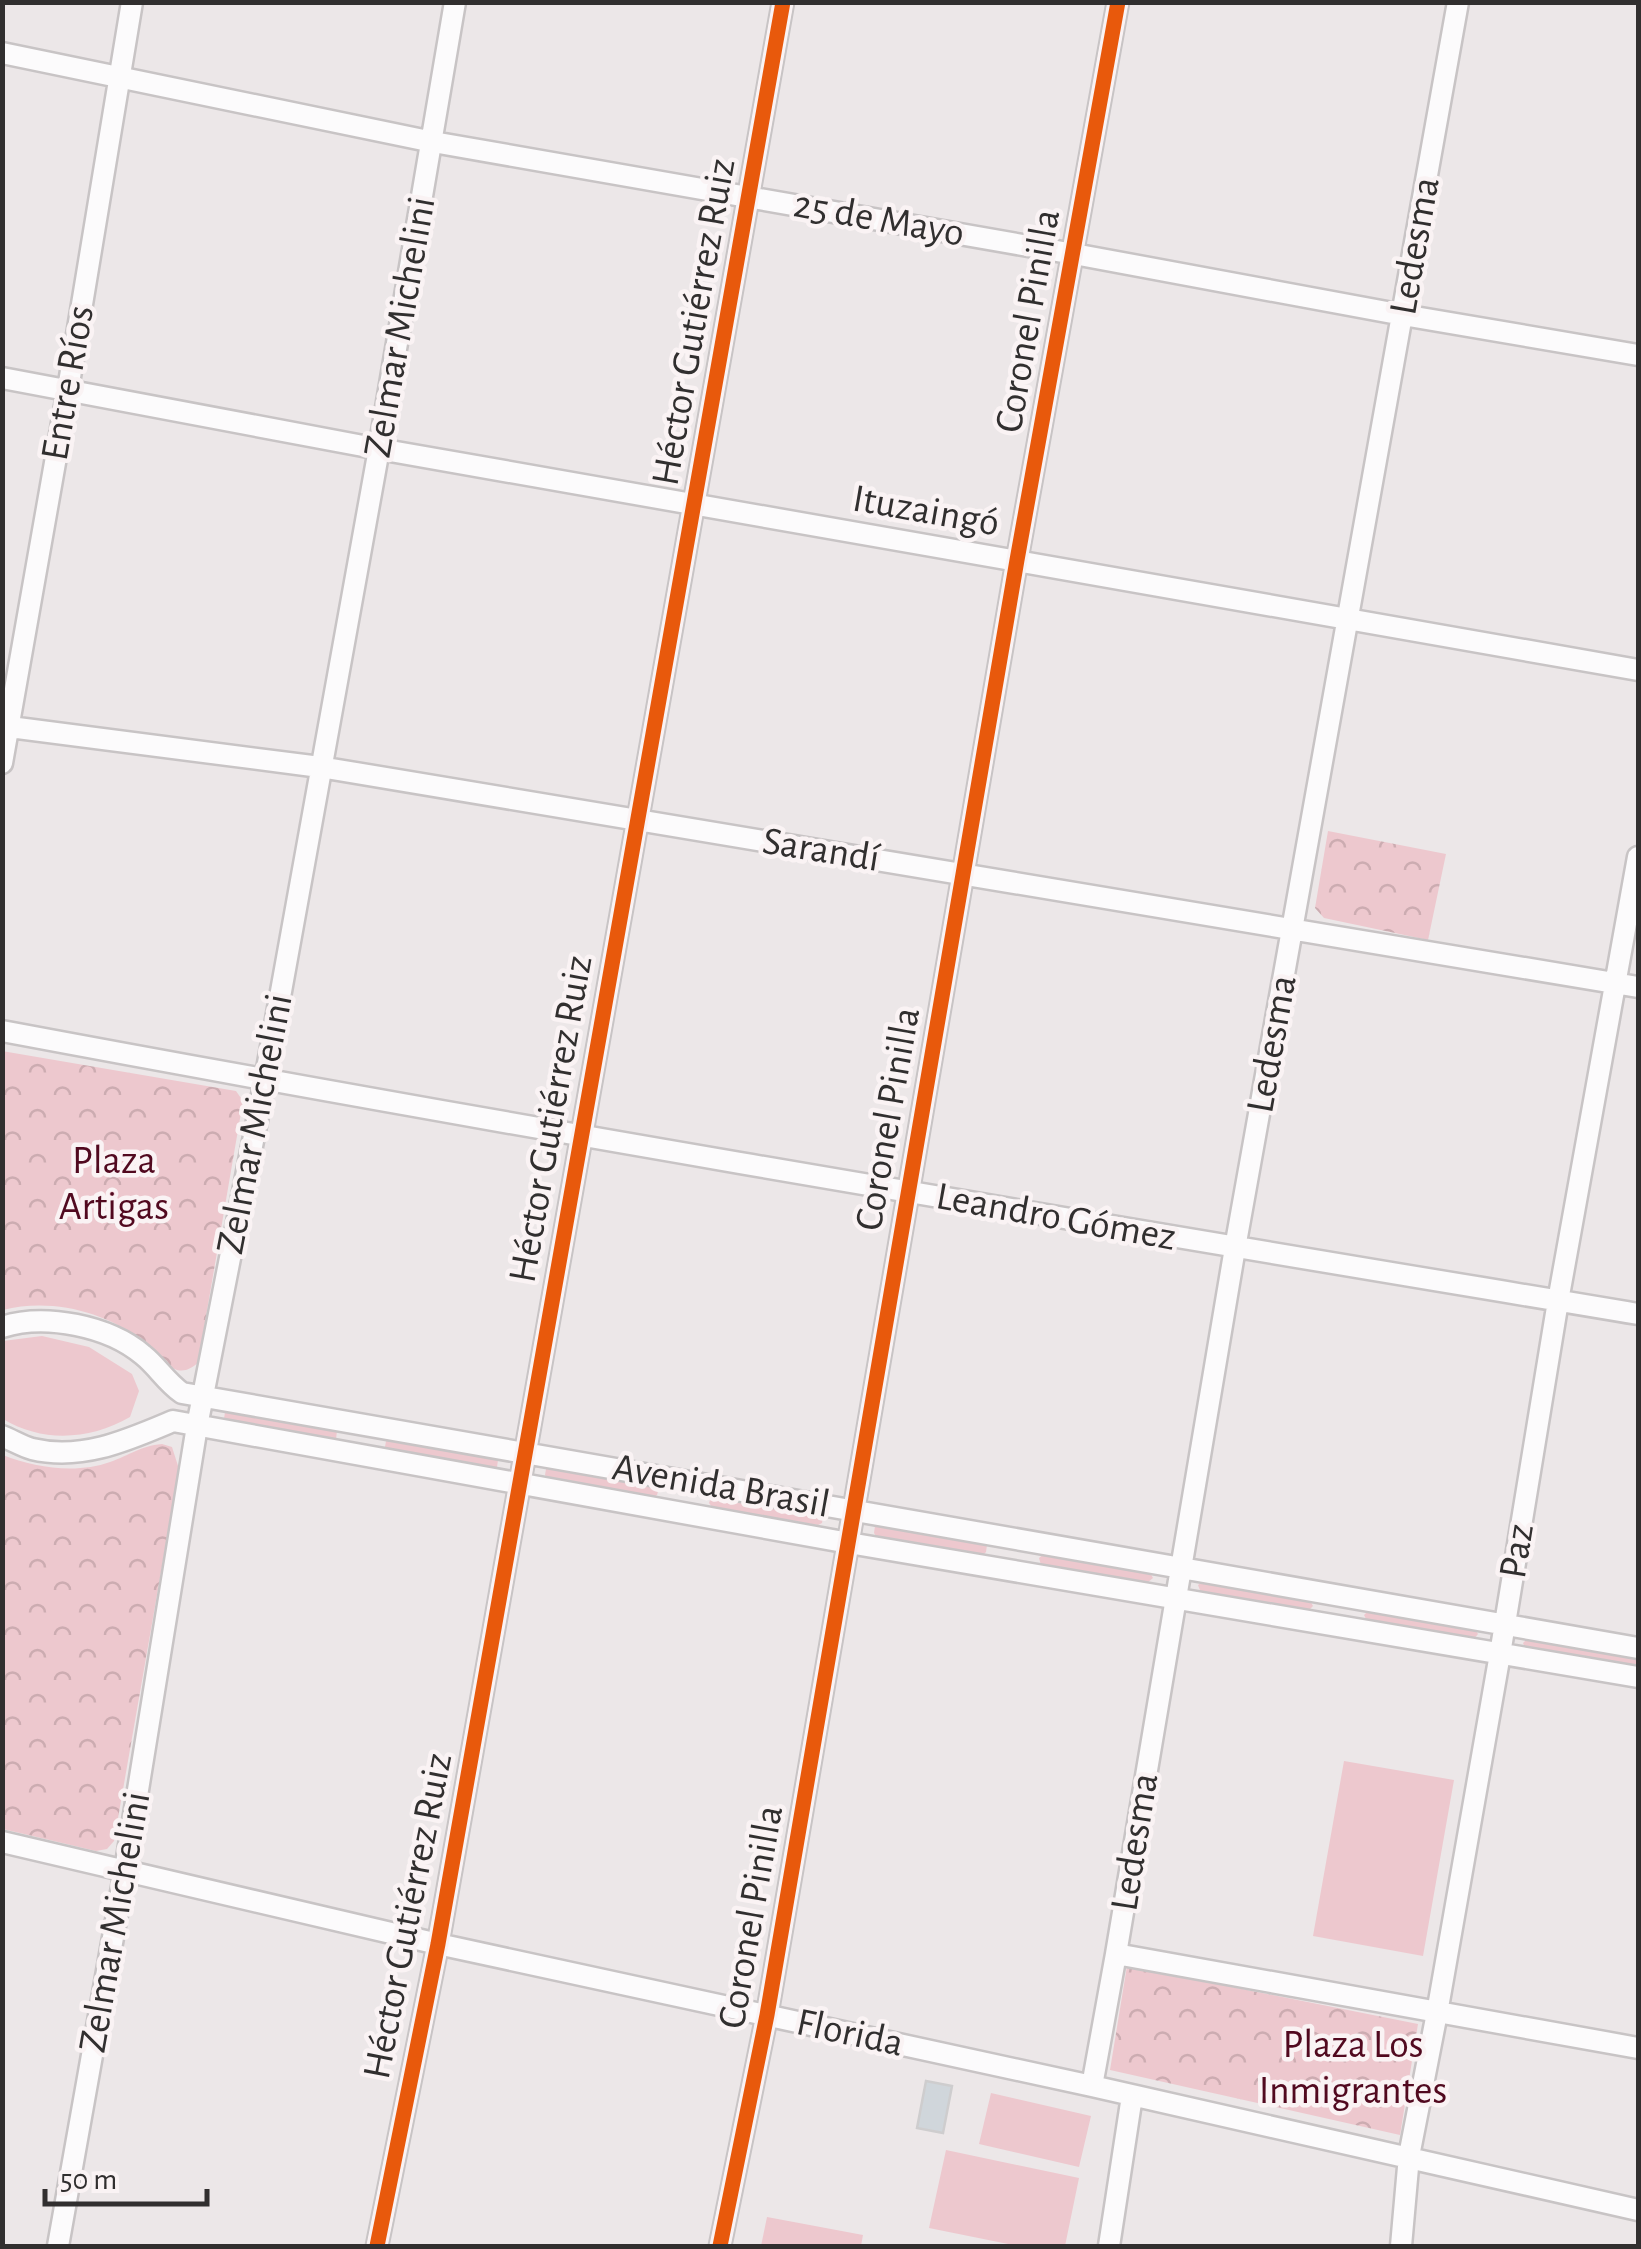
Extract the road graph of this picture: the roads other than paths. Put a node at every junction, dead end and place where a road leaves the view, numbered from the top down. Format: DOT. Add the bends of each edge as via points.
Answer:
graph roads {
  1 [pos="132,2"];
  2 [pos="455,2"];
  3 [pos="783,2"];
  4 [pos="1118,2"];
  5 [pos="1458,2"];
  6 [pos="2,52"];
  7 [pos="118,76"];
  8 [pos="432,142"];
  9 [pos="750,196"];
  10 [pos="1074,254"];
  11 [pos="1403,315"];
  12 [pos="1638,355"];
  13 [pos="2,378"];
  14 [pos="68,389"];
  15 [pos="380,449"];
  16 [pos="694,504"];
  17 [pos="1017,560"];
  18 [pos="1348,620"];
  19 [pos="1638,670"];
  20 [pos="6,727"];
  21 [pos="2,762"];
  22 [pos="320,767"];
  23 [pos="637,820"];
  24 [pos="1638,857"];
  25 [pos="963,874"];
  26 [pos="1292,931"];
  27 [pos="1614,983"];
  28 [pos="1638,987"];
  29 [pos="2,1032"];
  30 [pos="265,1080"];
  31 [pos="580,1135"];
  32 [pos="908,1191"];
  33 [pos="1235,1248"];
  34 [pos="1558,1301"];
  35 [pos="1638,1314"];
  36 [pos="2,1327"];
  37 [pos="203,1396"];
  38 [pos="198,1426"];
  39 [pos="2,1436"];
  40 [pos="526,1452"];
  41 [pos="520,1484"];
  42 [pos="854,1510"];
  43 [pos="849,1543"];
  44 [pos="1180,1567"];
  45 [pos="1175,1600"];
  46 [pos="1505,1624"];
  47 [pos="1638,1648"];
  48 [pos="1500,1654"];
  49 [pos="1638,1678"];
  50 [pos="2,1842"];
  51 [pos="126,1870"];
  52 [pos="438,1944"];
  53 [pos="1116,1954"];
  54 [pos="1437,2012"];
  55 [pos="767,2015"];
  56 [pos="1638,2048"];
  57 [pos="1092,2086"];
  58 [pos="1132,2096"];
  59 [pos="1409,2156"];
  60 [pos="1638,2210"];
  61 [pos="58,2246"];
  62 [pos="377,2246"];
  63 [pos="720,2246"];
  64 [pos="1109,2246"];
  65 [pos="1401,2246"];
  1 -- 7 [label="street, Entre Ríos"];
  2 -- 8 [label="street, Zelmar Michelini"];
  3 -- 9 [label="street, Héctor Gutiérrez Ruiz"];
  4 -- 10 [label="street, Coronel Pinilla"];
  5 -- 11 [label="street, Ledesma"];
  6 -- 7 [label="street, 25 de Mayo"];
  7 -- 8 [label="street, 25 de Mayo"];
  7 -- 14 [label="street, Entre Ríos"];
  8 -- 9 [label="street, 25 de Mayo"];
  8 -- 15 [label="street, Zelmar Michelini"];
  9 -- 10 [label="street, 25 de Mayo"];
  9 -- 16 [label="street, Héctor Gutiérrez Ruiz"];
  10 -- 11 [label="street, 25 de Mayo"];
  10 -- 17 [label="street, Coronel Pinilla"];
  11 -- 12 [label="street, 25 de Mayo"];
  11 -- 18 [label="street, Ledesma"];
  13 -- 14 [label="street, Ituzaingó"];
  14 -- 15 [label="street, Ituzaingó"];
  14 -- 20 [label="street, Entre Ríos"];
  15 -- 16 [label="street, Ituzaingó"];
  15 -- 22 [label="street, Zelmar Michelini"];
  16 -- 17 [label="street, Ituzaingó"];
  16 -- 23 [label="street, Héctor Gutiérrez Ruiz"];
  17 -- 18 [label="street, Ituzaingó"];
  17 -- 25 [label="street, Coronel Pinilla"];
  18 -- 19 [label="street, Ituzaingó"];
  18 -- 26 [label="street, Ledesma"];
  20 -- 21 [label="street, Entre Ríos"];
  20 -- 22 [label="street, Sarandí"];
  22 -- 23 [label="street, Sarandí"];
  22 -- 30 [label="street, Zelmar Michelini"];
  23 -- 25 [label="street, Sarandí"];
  23 -- 31 [label="street, Héctor Gutiérrez Ruiz"];
  24 -- 27 [label="street, Paz"];
  25 -- 26 [label="street, Sarandí"];
  25 -- 32 [label="street, Coronel Pinilla"];
  26 -- 27 [label="street, Sarandí"];
  26 -- 33 [label="street, Ledesma"];
  27 -- 28 [label="street, Sarandí"];
  27 -- 34 [label="street, Paz"];
  29 -- 30 [label="street, Leandro Gómez"];
  30 -- 31 [label="street, Leandro Gómez"];
  30 -- 37 [label="street, Zelmar Michelini"];
  31 -- 32 [label="street, Leandro Gómez"];
  31 -- 40 [label="street, Héctor Gutiérrez Ruiz"];
  32 -- 33 [label="street, Leandro Gómez"];
  32 -- 42 [label="street, Coronel Pinilla"];
  33 -- 34 [label="street, Leandro Gómez"];
  33 -- 44 [label="street, Ledesma"];
  34 -- 35 [label="street, Leandro Gómez"];
  34 -- 46 [label="street, Paz"];
  36 -- 37 [label="street, Avenida Brasil" via="66,1323 104,1332 143,1355 182,1393"];
  37 -- 38 [label="street, Zelmar Michelini"];
  37 -- 40 [label="street, Avenida Brasil"];
  38 -- 39 [label="street, Avenida Brasil" via="173,1421 104,1448 69,1453 31,1449"];
  38 -- 41 [label="street, Avenida Brasil"];
  38 -- 51 [label="street, Zelmar Michelini"];
  40 -- 41 [label="street, Héctor Gutiérrez Ruiz"];
  40 -- 42 [label="street, Avenida Brasil"];
  41 -- 43 [label="street, Avenida Brasil"];
  41 -- 52 [label="street, Héctor Gutiérrez Ruiz"];
  42 -- 43 [label="street, Coronel Pinilla"];
  42 -- 44 [label="street, Avenida Brasil"];
  43 -- 45 [label="street, Avenida Brasil"];
  43 -- 55 [label="street, Coronel Pinilla"];
  44 -- 45 [label="street, Ledesma"];
  44 -- 46 [label="street, Avenida Brasil"];
  45 -- 48 [label="street, Avenida Brasil"];
  45 -- 53 [label="street, Ledesma"];
  46 -- 47 [label="street, Avenida Brasil"];
  46 -- 48 [label="street, Paz"];
  48 -- 49 [label="street, Avenida Brasil"];
  48 -- 54 [label="street, Paz"];
  50 -- 51 [label="street, Florida"];
  51 -- 52 [label="street, Florida"];
  51 -- 61 [label="street, Zelmar Michelini"];
  52 -- 55 [label="street, Florida"];
  52 -- 62 [label="street, Héctor Gutiérrez Ruiz"];
  53 -- 54 [label="street"];
  53 -- 57 [label="street, Ledesma"];
  54 -- 56 [label="street"];
  54 -- 59 [label="street, Paz"];
  55 -- 57 [label="street, Florida"];
  55 -- 63 [label="street, Coronel Pinilla"];
  57 -- 58 [label="street, Florida"];
  58 -- 59 [label="street, Florida"];
  58 -- 64 [label="street"];
  59 -- 60 [label="street, Florida"];
  59 -- 65 [label="street, Paz"];
}
